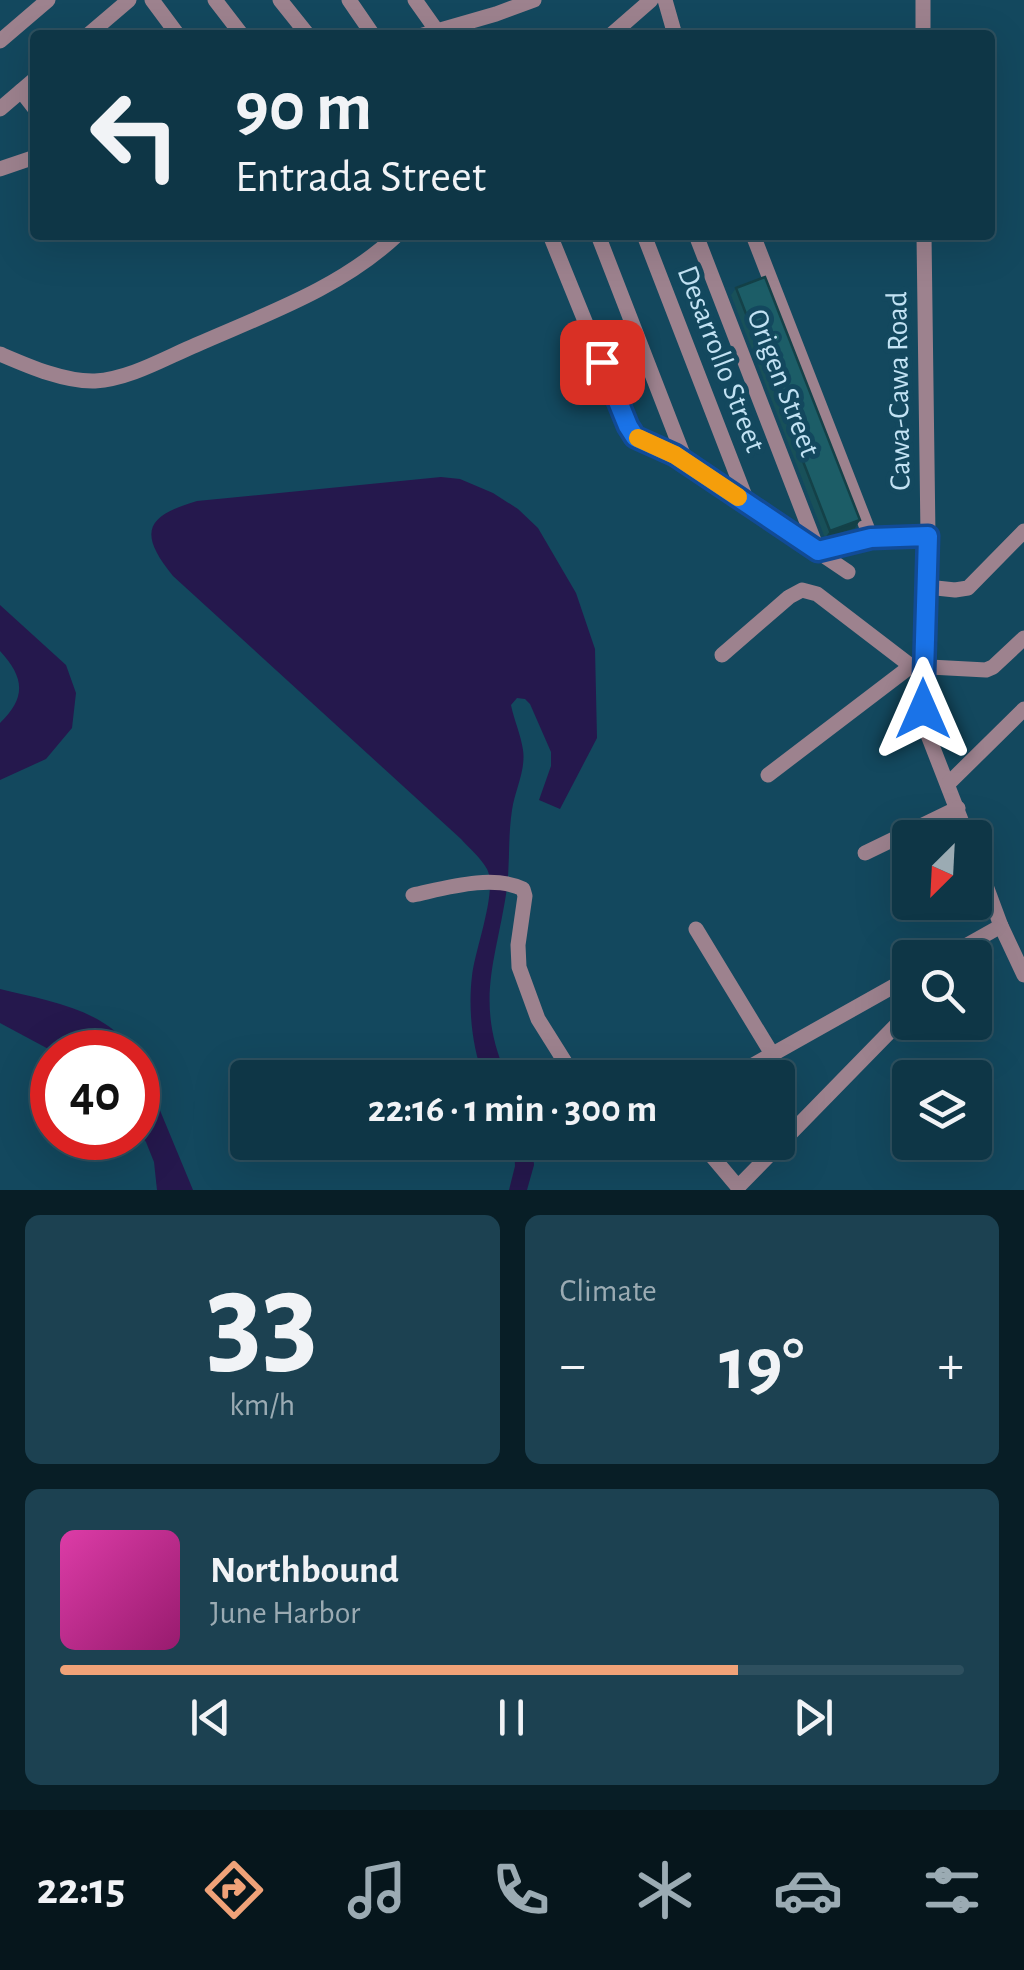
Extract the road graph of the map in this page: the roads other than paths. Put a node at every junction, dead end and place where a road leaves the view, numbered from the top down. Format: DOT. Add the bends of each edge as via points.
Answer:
graph roads {
  1 [pos="48,0"];
  2 [pos="130,0"];
  3 [pos="152,0"];
  4 [pos="280,0"];
  5 [pos="349,0"];
  6 [pos="415,0"];
  7 [pos="483,0"];
  8 [pos="534,0"];
  9 [pos="650,0"];
  10 [pos="665,0"];
  11 [pos="923,0"];
  12 [pos="221,2"];
  13 [pos="496,14"];
  14 [pos="106,29"];
  15 [pos="174,30"];
  16 [pos="239,30"];
  17 [pos="304,30"];
  18 [pos="370,30"];
  19 [pos="429,30"];
  20 [pos="440,30"];
  21 [pos="617,30"];
  22 [pos="670,30"];
  23 [pos="923,30"];
  24 [pos="0,41"];
  25 [pos="30,84"];
  26 [pos="22,91"];
  27 [pos="30,101"];
  28 [pos="0,109"];
  29 [pos="30,158"];
  30 [pos="3,163"];
  31 [pos="391,240"];
  32 [pos="552,240"];
  33 [pos="600,240"];
  34 [pos="646,240"];
  35 [pos="698,240"];
  36 [pos="755,240"];
  37 [pos="924,240"];
  38 [pos="0,354"];
  39 [pos="686,462"];
  40 [pos="748,504"];
  41 [pos="1024,531"];
  42 [pos="928,536"];
  43 [pos="871,538"];
  44 [pos="818,551"];
  45 [pos="848,572"];
  46 [pos="926,586"];
  47 [pos="1024,638"];
  48 [pos="722,655"];
  49 [pos="917,667"];
  50 [pos="1024,709"];
  51 [pos="768,775"];
  52 [pos="949,783"];
  53 [pos="958,808"];
  54 [pos="962,820"];
  55 [pos="865,853"];
  56 [pos="413,895"];
  57 [pos="992,902"];
  58 [pos="1001,926"];
  59 [pos="696,930"];
  60 [pos="978,940"];
  61 [pos="1024,976"];
  62 [pos="892,987"];
  63 [pos="892,1029"];
  64 [pos="772,1054"];
  65 [pos="564,1060"];
  66 [pos="762,1060"];
  67 [pos="795,1129"];
  68 [pos="715,1160"];
  69 [pos="764,1160"];
  1 -- 24 [label="street"];
  2 -- 14 [label="street"];
  3 -- 15 [label="street"];
  4 -- 17 [label="street"];
  5 -- 18 [label="street"];
  6 -- 19 [label="street"];
  7 -- 13 [label="street"];
  8 -- 13 [label="street"];
  9 -- 21 [label="street"];
  10 -- 22 [label="street"];
  11 -- 23 [label="street"];
  12 -- 16 [label="street"];
  13 -- 20 [label="street"];
  25 -- 26 [label="street"];
  26 -- 27 [label="street"];
  26 -- 28 [label="street"];
  29 -- 30 [label="street"];
  31 -- 38 [label="street" via="306,296 108,380 70,379"];
  32 -- 39 [label="street" via="630,432"];
  33 -- 39 [label="street"];
  34 -- 40 [label="street, Desarrollo Street"];
  35 -- 44 [label="street, Origen Street"];
  36 -- 43 [label="street"];
  37 -- 42 [label="street, Cawa-Cawa Road"];
  39 -- 40 [label="street"];
  40 -- 44 [label="street"];
  41 -- 46 [label="street" via="968,588"];
  42 -- 43 [label="street"];
  42 -- 46 [label="street, Cawa-Cawa Road"];
  43 -- 44 [label="street"];
  44 -- 45 [label="street"];
  46 -- 49 [label="street, Cawa-Cawa Road"];
  47 -- 49 [label="street" via="986,670"];
  48 -- 49 [label="street" via="802,590 826,600"];
  49 -- 51 [label="street"];
  49 -- 52 [label="street, Cawa-Cawa Road" via="924,720"];
  50 -- 52 [label="street"];
  52 -- 53 [label="street, Cawa-Cawa Road"];
  53 -- 54 [label="street, Cawa-Cawa Road"];
  53 -- 55 [label="street"];
  56 -- 65 [label="street" via="487,883 520,886 525,892 519,967 538,1020"];
  57 -- 58 [label="street"];
  58 -- 60 [label="street"];
  58 -- 61 [label="street"];
  59 -- 64 [label="street"];
  62 -- 64 [label="street"];
  63 -- 67 [label="street"];
  64 -- 66 [label="street"];
  68 -- 69 [label="street" via="738,1187"];
}
